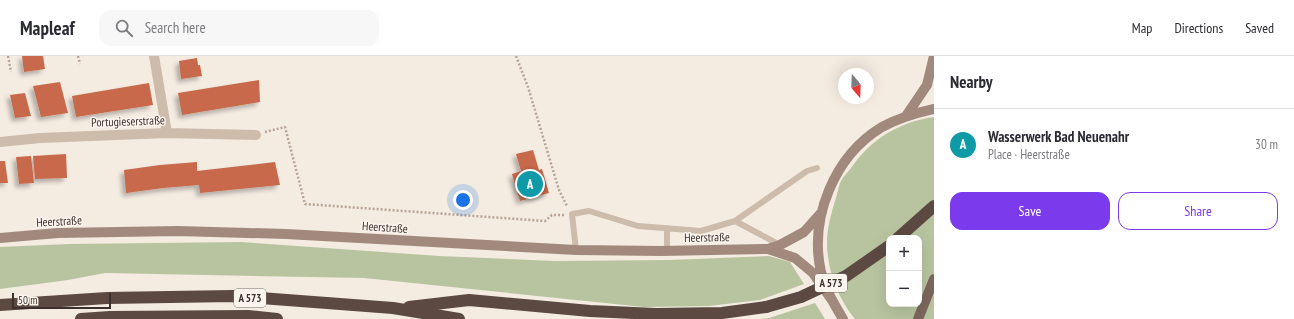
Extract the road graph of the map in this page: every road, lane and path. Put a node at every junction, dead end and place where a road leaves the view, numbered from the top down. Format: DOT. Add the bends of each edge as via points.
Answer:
graph roads {
  1 [pos="8,56"];
  2 [pos="78,56"];
  3 [pos="154,56"];
  4 [pos="516,56"];
  5 [pos="934,56"];
  6 [pos="80,64"];
  7 [pos="11,72"];
  8 [pos="934,109"];
  9 [pos="906,116"];
  10 [pos="167,133"];
  11 [pos="256,135"];
  12 [pos="0,142"];
  13 [pos="817,168"];
  14 [pos="934,206"];
  15 [pos="821,213"];
  16 [pos="572,214"];
  17 [pos="735,221"];
  18 [pos="667,228"];
  19 [pos="901,235"];
  20 [pos="0,238"];
  21 [pos="780,245"];
  22 [pos="886,248"];
  23 [pos="768,249"];
  24 [pos="576,250"];
  25 [pos="667,251"];
  26 [pos="934,279"];
  27 [pos="832,300"];
  28 [pos="0,305"];
  29 [pos="393,308"];
  30 [pos="81,319"];
  31 [pos="277,319"];
  32 [pos="459,319"];
  33 [pos="843,319"];
  34 [pos="918,319"];
  1 -- 7 [label="path"];
  2 -- 6 [label="path"];
  3 -- 10 [label="street"];
  4 -- 16 [label="path" via="528,87 558,190"];
  5 -- 9 [label="main road" via="927,85"];
  8 -- 9 [label="main road"];
  9 -- 15 [label="main road" via="882,128 860,144 843,164 829,188"];
  10 -- 11 [label="street, Portugieserstraße"];
  10 -- 12 [label="street, Portugieserstraße"];
  11 -- 16 [label="path" via="285,126 305,204 545,221 552,215"];
  13 -- 17 [label="lane" via="807,171"];
  14 -- 19 [label="highway"];
  15 -- 21 [label="main road, Heerstraße" via="804,232"];
  15 -- 27 [label="main road" via="818,243 821,272"];
  16 -- 18 [label="lane" via="589,210 638,226"];
  16 -- 24 [label="lane"];
  17 -- 18 [label="lane" via="701,231"];
  17 -- 21 [label="lane"];
  18 -- 25 [label="lane"];
  20 -- 24 [label="main road, Heerstraße" via="58,233 178,231 286,234"];
  21 -- 23 [label="main road, Heerstraße"];
  22 -- 29 [label="highway, A 573, bridge" via="846,276 801,297 766,307 722,313 590,311 470,300"];
  23 -- 25 [label="main road, Heerstraße"];
  23 -- 27 [label="main road, Heerstraße" via="795,258 813,273"];
  24 -- 25 [label="main road, Heerstraße"];
  26 -- 34 [label="main road"];
  27 -- 33 [label="main road"];
  28 -- 29 [label="highway, A 573" via="107,298 233,296"];
  29 -- 32 [label="highway, A 573"];
  30 -- 31 [label="highway, A 573" via="248,316"];
}
